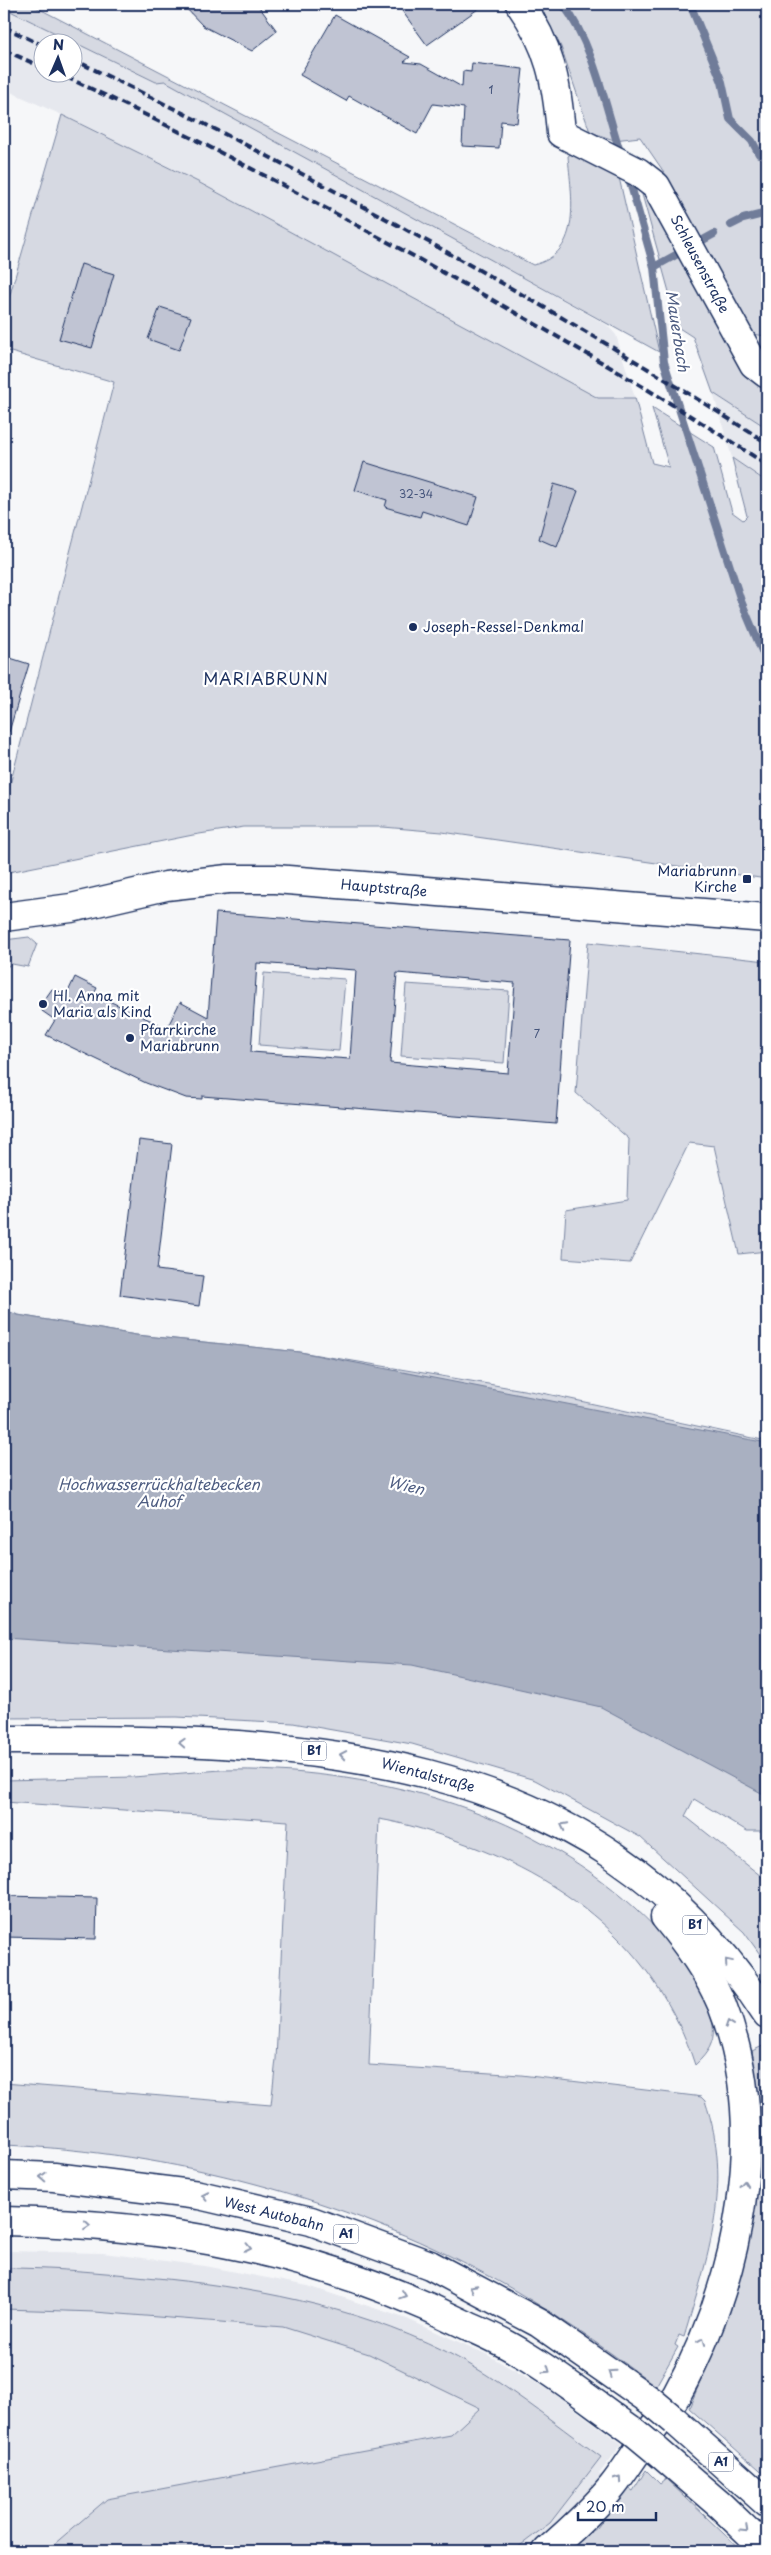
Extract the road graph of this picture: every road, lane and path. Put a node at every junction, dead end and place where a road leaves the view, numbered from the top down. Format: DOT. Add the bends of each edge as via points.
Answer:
graph roads {
  1 [pos="520,4"];
  2 [pos="760,369"];
  3 [pos="4,917"];
  4 [pos="767,918"];
  5 [pos="4,1740"];
  6 [pos="606,1850"];
  7 [pos="767,2015"];
  8 [pos="4,2175"];
  9 [pos="4,2221"];
  10 [pos="767,2503"];
  11 [pos="767,2550"];
  12 [pos="548,2551"];
  1 -- 2 [label="main road, Schleusenstraße" via="544,44 549,59 558,94 560,133 638,172 656,186"];
  3 -- 4 [label="main road, Hauptstraße" via="72,908 166,886 228,879 276,879"];
  6 -- 5 [label="main road, Wientalstraße / B1, one-way" via="534,1811 496,1795 458,1781 382,1762 288,1748 170,1742"];
  7 -- 6 [label="main road, Wientalstraße / B1, one-way" via="707,1936 659,1890"];
  12 -- 6 [label="main road, one-way" via="612,2487 676,2396 716,2308 738,2223 745,2175 745,2096 734,2039 722,2006 690,1947"];
  10 -- 8 [label="main road, West Autobahn / A1, one-way, bridge" via="651,2401 539,2323 439,2270 311,2221 199,2195 54,2177"];
  9 -- 11 [label="main road, A1, one-way, bridge" via="53,2222 189,2235 297,2258 412,2298 521,2352 633,2431"];
}
